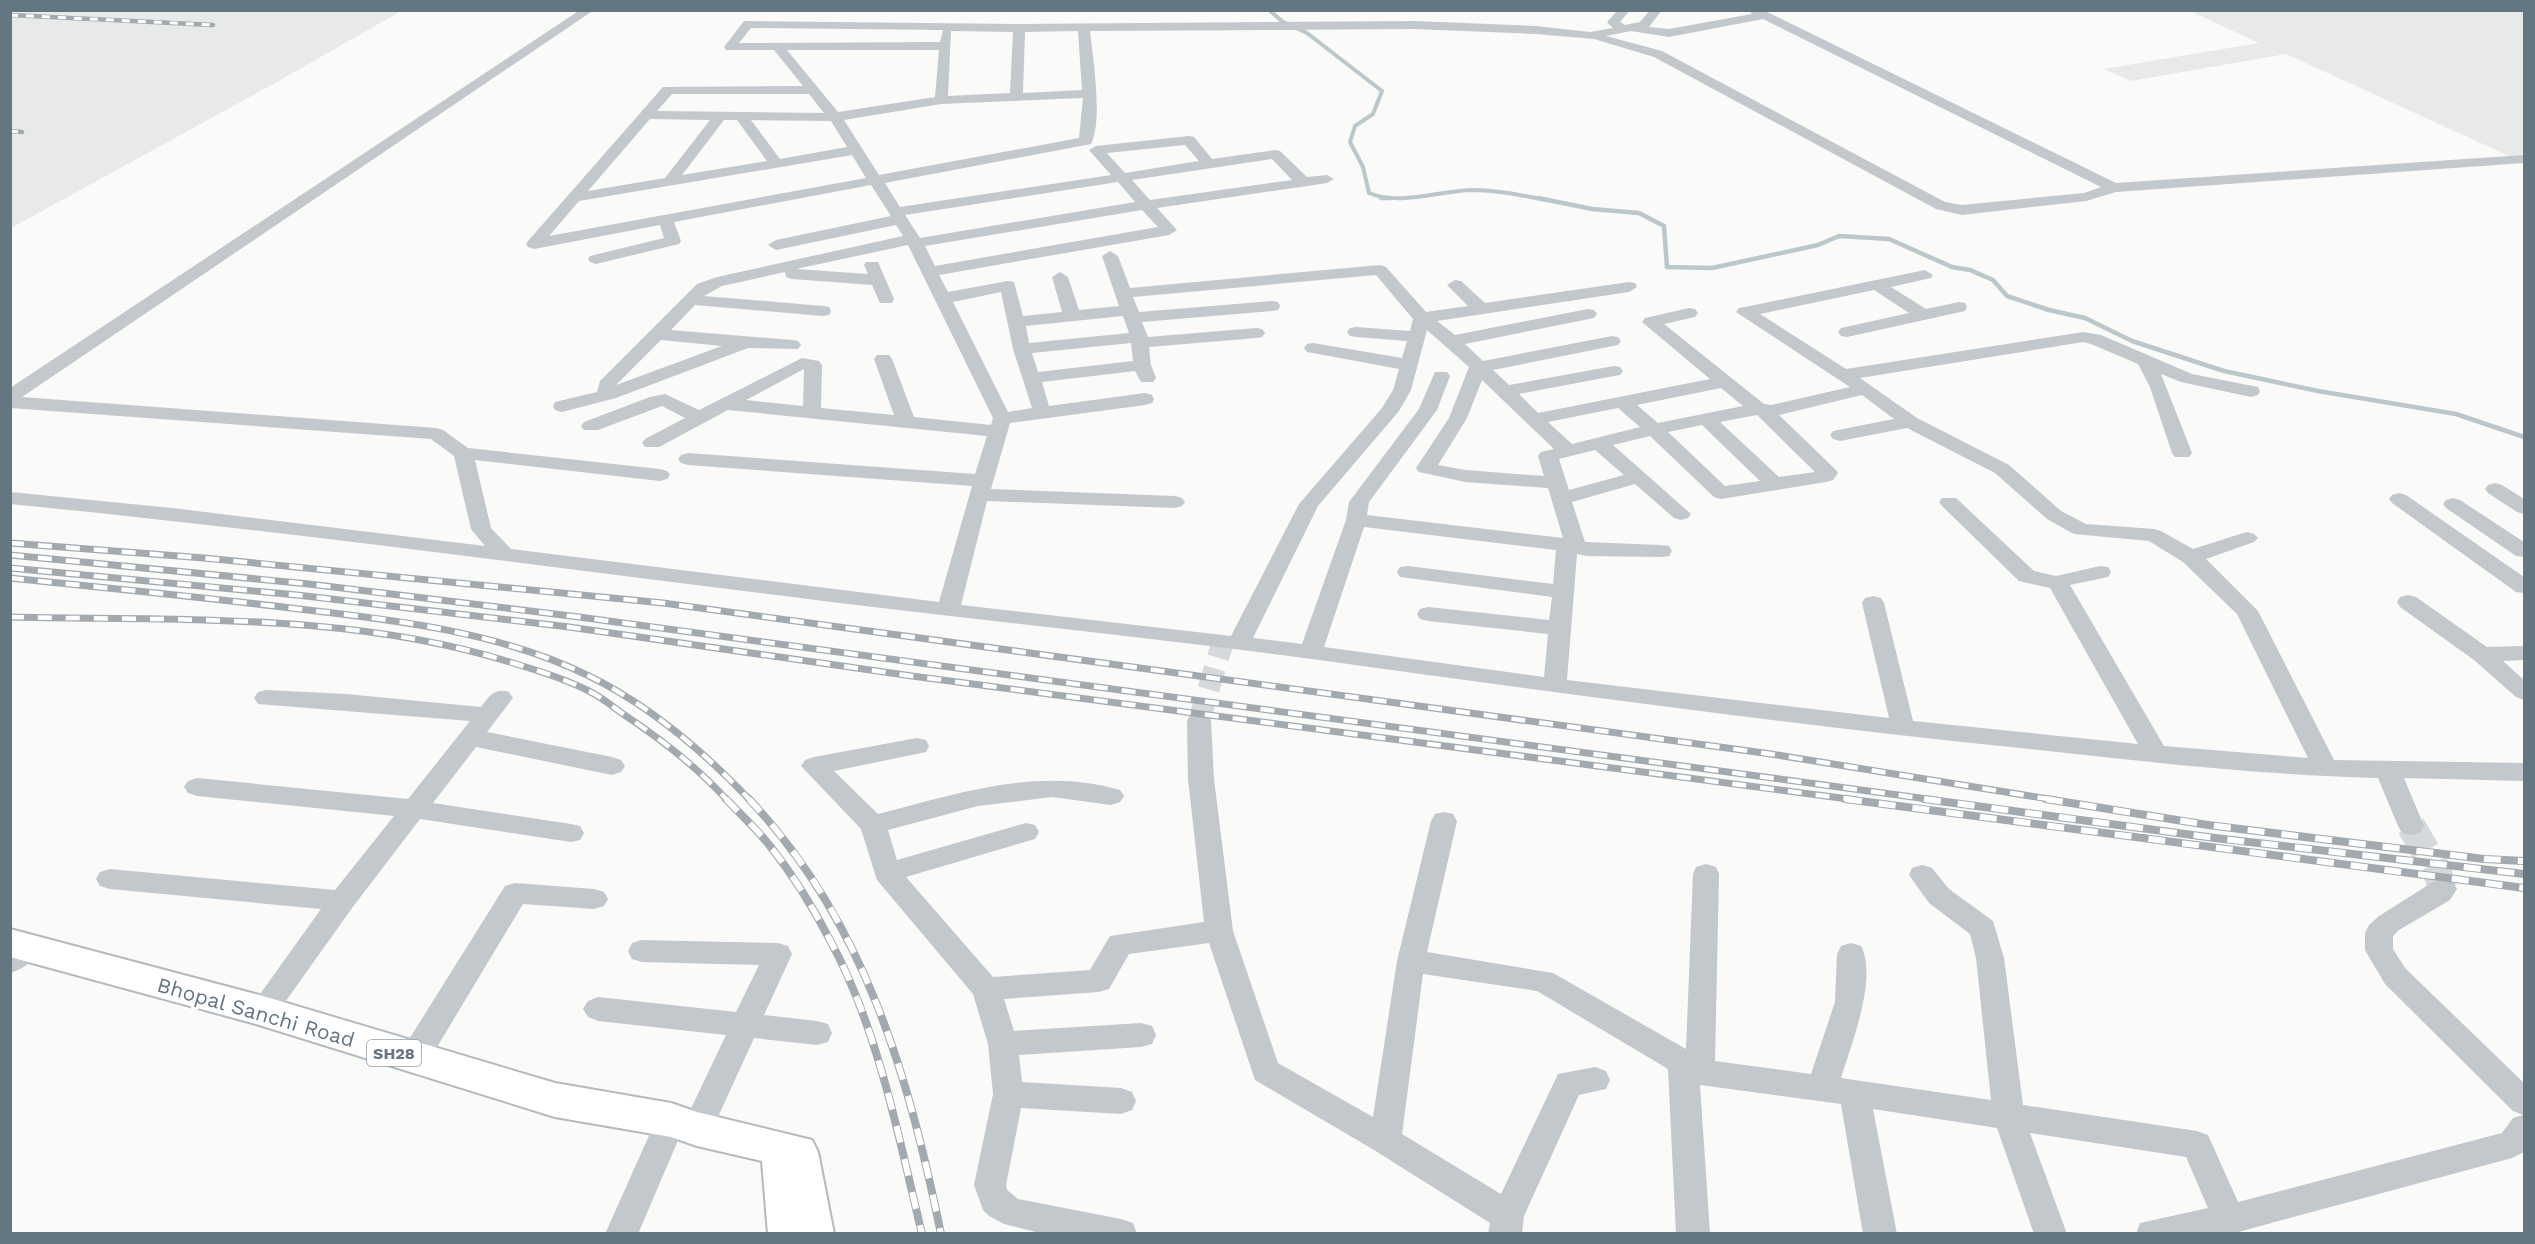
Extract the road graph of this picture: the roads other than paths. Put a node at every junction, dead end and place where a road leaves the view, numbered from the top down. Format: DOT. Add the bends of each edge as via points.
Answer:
graph roads {
  1 [pos="589,10"];
  2 [pos="1410,10"];
  3 [pos="1625,10"];
  4 [pos="1657,10"];
  5 [pos="1758,13"];
  6 [pos="1515,15"];
  7 [pos="1064,16"];
  8 [pos="1414,25"];
  9 [pos="949,26"];
  10 [pos="1084,27"];
  11 [pos="1019,28"];
  12 [pos="1514,29"];
  13 [pos="1628,29"];
  14 [pos="1591,36"];
  15 [pos="945,46"];
  16 [pos="778,48"];
  17 [pos="812,90"];
  18 [pos="1089,94"];
  19 [pos="1016,97"];
  20 [pos="941,100"];
  21 [pos="646,115"];
  22 [pos="720,116"];
  23 [pos="742,117"];
  24 [pos="835,117"];
  25 [pos="856,150"];
  26 [pos="2524,159"];
  27 [pos="1208,162"];
  28 [pos="776,163"];
  29 [pos="1120,176"];
  30 [pos="1327,179"];
  31 [pos="671,180"];
  32 [pos="876,180"];
  33 [pos="1303,182"];
  34 [pos="2114,188"];
  35 [pos="573,198"];
  36 [pos="1145,205"];
  37 [pos="898,216"];
  38 [pos="826,217"];
  39 [pos="665,218"];
  40 [pos="836,233"];
  41 [pos="915,241"];
  42 [pos="776,245"];
  43 [pos="867,250"];
  44 [pos="1110,255"];
  45 [pos="596,259"];
  46 [pos="767,272"];
  47 [pos="931,272"];
  48 [pos="1925,275"];
  49 [pos="1060,278"];
  50 [pos="877,280"];
  51 [pos="1455,285"];
  52 [pos="1877,285"];
  53 [pos="1629,287"];
  54 [pos="945,298"];
  55 [pos="885,299"];
  56 [pos="691,300"];
  57 [pos="1272,306"];
  58 [pos="1128,307"];
  59 [pos="1959,307"];
  60 [pos="1481,309"];
  61 [pos="823,311"];
  62 [pos="1689,313"];
  63 [pos="1588,314"];
  64 [pos="1922,314"];
  65 [pos="1072,316"];
  66 [pos="1422,318"];
  67 [pos="1016,322"];
  68 [pos="1356,332"];
  69 [pos="1847,332"];
  70 [pos="1256,333"];
  71 [pos="657,334"];
  72 [pos="1417,337"];
  73 [pos="1139,340"];
  74 [pos="1452,341"];
  75 [pos="1612,341"];
  76 [pos="746,343"];
  77 [pos="792,345"];
  78 [pos="1313,348"];
  79 [pos="1022,349"];
  80 [pos="883,359"];
  81 [pos="2145,359"];
  82 [pos="1409,365"];
  83 [pos="1478,367"];
  84 [pos="1614,371"];
  85 [pos="1842,375"];
  86 [pos="1441,376"];
  87 [pos="1031,378"];
  88 [pos="1724,382"];
  89 [pos="1865,389"];
  90 [pos="1505,391"];
  91 [pos="2251,391"];
  92 [pos="609,394"];
  93 [pos="10,397"];
  94 [pos="1144,399"];
  95 [pos="10,402"];
  96 [pos="1622,402"];
  97 [pos="726,404"];
  98 [pos="562,406"];
  99 [pos="1761,410"];
  100 [pos="812,412"];
  101 [pos="1042,412"];
  102 [pos="698,417"];
  103 [pos="1535,419"];
  104 [pos="1706,419"];
  105 [pos="906,421"];
  106 [pos="1910,422"];
  107 [pos="1000,424"];
  108 [pos="591,426"];
  109 [pos="1654,429"];
  110 [pos="1840,435"];
  111 [pos="652,443"];
  112 [pos="1599,443"];
  113 [pos="1568,451"];
  114 [pos="463,453"];
  115 [pos="2182,453"];
  116 [pos="688,459"];
  117 [pos="660,475"];
  118 [pos="1638,477"];
  119 [pos="1775,484"];
  120 [pos="981,488"];
  121 [pos="2495,489"];
  122 [pos="1558,491"];
  123 [pos="10,498"];
  124 [pos="2399,499"];
  125 [pos="1175,502"];
  126 [pos="1949,502"];
  127 [pos="2453,504"];
  128 [pos="2524,508"];
  129 [pos="1681,514"];
  130 [pos="1356,520"];
  131 [pos="2247,538"];
  132 [pos="1572,545"];
  133 [pos="2523,549"];
  134 [pos="1661,552"];
  135 [pos="504,555"];
  136 [pos="2482,555"];
  137 [pos="2191,557"];
  138 [pos="1408,572"];
  139 [pos="2100,572"];
  140 [pos="2058,583"];
  141 [pos="2524,586"];
  142 [pos="1563,592"];
  143 [pos="2408,602"];
  144 [pos="1873,603"];
  145 [pos="948,610"];
  146 [pos="1428,614"];
  147 [pos="1561,628"];
  148 [pos="1239,643"];
  149 [pos="1311,652"];
  150 [pos="2524,653"];
  151 [pos="2482,655"];
  152 [pos="1555,686"];
  153 [pos="2524,692"];
  154 [pos="266,698"];
  155 [pos="1199,721"];
  156 [pos="1903,728"];
  157 [pos="469,737"];
  158 [pos="917,746"];
  159 [pos="2156,754"];
  160 [pos="612,766"];
  161 [pos="2326,768"];
  162 [pos="2386,769"];
  163 [pos="2524,772"];
  164 [pos="197,787"];
  165 [pos="1111,796"];
  166 [pos="414,809"];
  167 [pos="1444,821"];
  168 [pos="873,825"];
  169 [pos="2411,826"];
  170 [pos="1026,832"];
  171 [pos="571,833"];
  172 [pos="887,873"];
  173 [pos="1706,874"];
  174 [pos="1922,875"];
  175 [pos="110,879"];
  176 [pos="2443,889"];
  177 [pos="594,899"];
  178 [pos="342,901"];
  179 [pos="1219,931"];
  180 [pos="16,951"];
  181 [pos="642,951"];
  182 [pos="1851,954"];
  183 [pos="1411,961"];
  184 [pos="986,989"];
  185 [pos="598,1009"];
  186 [pos="262,1011"];
  187 [pos="744,1026"];
  188 [pos="817,1033"];
  189 [pos="1142,1035"];
  190 [pos="1003,1044"];
  191 [pos="414,1058"];
  192 [pos="1692,1067"];
  193 [pos="1595,1080"];
  194 [pos="1822,1088"];
  195 [pos="1008,1094"];
  196 [pos="1855,1094"];
  197 [pos="1121,1101"];
  198 [pos="2524,1102"];
  199 [pos="2009,1118"];
  200 [pos="684,1125"];
  201 [pos="2524,1128"];
  202 [pos="1385,1140"];
  203 [pos="789,1150"];
  204 [pos="2229,1219"];
  205 [pos="1506,1225"];
  206 [pos="621,1233"];
  207 [pos="789,1233"];
  208 [pos="813,1233"];
  209 [pos="1121,1233"];
  210 [pos="1693,1233"];
  211 [pos="1880,1233"];
  212 [pos="2051,1233"];
  213 [pos="2152,1233"];
  1 -- 93 [label="street"];
  2 -- 8 [label="street"];
  3 -- 13 [label="street" via="1613,22"];
  4 -- 13 [label="street" via="1644,25"];
  5 -- 13 [label="street" via="1669,33"];
  5 -- 34 [label="street"];
  6 -- 12 [label="street"];
  7 -- 10 [label="street"];
  8 -- 10 [label="street"];
  8 -- 12 [label="street"];
  9 -- 11 [label="street"];
  9 -- 15 [label="street"];
  9 -- 16 [label="street" via="748,24 730,47"];
  10 -- 11 [label="street"];
  10 -- 18 [label="street"];
  11 -- 19 [label="street"];
  12 -- 14 [label="street"];
  13 -- 14 [label="street"];
  14 -- 34 [label="street" via="1658,54 1941,206 1962,210 2086,197"];
  15 -- 16 [label="street"];
  15 -- 20 [label="street"];
  16 -- 17 [label="street"];
  17 -- 21 [label="street" via="668,90"];
  17 -- 24 [label="street"];
  18 -- 19 [label="street"];
  18 -- 32 [label="street" via="1086,141"];
  19 -- 20 [label="street"];
  20 -- 24 [label="street"];
  21 -- 22 [label="street"];
  21 -- 35 [label="street"];
  22 -- 23 [label="street"];
  22 -- 31 [label="street"];
  23 -- 24 [label="street"];
  23 -- 28 [label="street"];
  24 -- 25 [label="street"];
  25 -- 28 [label="street"];
  25 -- 32 [label="street"];
  26 -- 34 [label="street"];
  27 -- 29 [label="street"];
  27 -- 29 [label="street" via="1189,140 1096,150"];
  27 -- 33 [label="street" via="1275,153"];
  28 -- 31 [label="street"];
  29 -- 36 [label="street"];
  29 -- 37 [label="street"];
  30 -- 33 [label="street"];
  31 -- 35 [label="street"];
  32 -- 37 [label="street"];
  32 -- 39 [label="street"];
  33 -- 36 [label="street"];
  35 -- 39 [label="street" via="534,244"];
  36 -- 41 [label="street"];
  36 -- 47 [label="street" via="1169,230"];
  37 -- 40 [label="street"];
  37 -- 41 [label="street"];
  38 -- 40 [label="street"];
  39 -- 45 [label="street" via="673,241"];
  40 -- 42 [label="street"];
  41 -- 43 [label="street"];
  41 -- 47 [label="street"];
  43 -- 46 [label="street"];
  43 -- 50 [label="street"];
  44 -- 58 [label="street"];
  46 -- 50 [label="street"];
  46 -- 56 [label="street" via="717,282"];
  47 -- 54 [label="street"];
  48 -- 52 [label="street"];
  49 -- 65 [label="street"];
  50 -- 55 [label="street"];
  51 -- 60 [label="street"];
  52 -- 64 [label="street"];
  52 -- 85 [label="street" via="1745,312"];
  53 -- 60 [label="street"];
  54 -- 67 [label="street" via="1008,286"];
  54 -- 107 [label="street"];
  56 -- 61 [label="street"];
  56 -- 71 [label="street"];
  57 -- 58 [label="street"];
  58 -- 65 [label="street"];
  58 -- 66 [label="street" via="1380,270"];
  58 -- 73 [label="street"];
  59 -- 64 [label="street"];
  60 -- 66 [label="street"];
  62 -- 88 [label="street" via="1651,322"];
  63 -- 74 [label="street"];
  64 -- 69 [label="street"];
  65 -- 67 [label="street"];
  66 -- 72 [label="street"];
  66 -- 74 [label="street"];
  67 -- 79 [label="street"];
  68 -- 72 [label="street"];
  70 -- 73 [label="street"];
  71 -- 76 [label="street"];
  71 -- 92 [label="street" via="606,385"];
  72 -- 82 [label="street"];
  73 -- 79 [label="street"];
  73 -- 87 [label="street" via="1144,372"];
  74 -- 83 [label="street"];
  75 -- 83 [label="street"];
  76 -- 77 [label="street"];
  76 -- 92 [label="street"];
  78 -- 82 [label="street"];
  79 -- 87 [label="street"];
  80 -- 105 [label="street"];
  81 -- 85 [label="street" via="2083,337"];
  81 -- 91 [label="street" via="2202,382"];
  81 -- 115 [label="street"];
  82 -- 148 [label="street" via="1402,390 1390,411 1309,504"];
  83 -- 90 [label="street"];
  83 -- 122 [label="street" via="1458,417 1426,469"];
  84 -- 90 [label="street"];
  85 -- 89 [label="street"];
  86 -- 130 [label="street" via="1434,401 1359,502"];
  87 -- 101 [label="street"];
  88 -- 96 [label="street"];
  88 -- 99 [label="street"];
  89 -- 99 [label="street"];
  89 -- 106 [label="street"];
  90 -- 103 [label="street"];
  92 -- 98 [label="street"];
  94 -- 101 [label="street"];
  95 -- 114 [label="street" via="436,434"];
  96 -- 103 [label="street"];
  96 -- 109 [label="street"];
  97 -- 100 [label="street"];
  97 -- 100 [label="street" via="798,364 807,363 813,365"];
  97 -- 102 [label="street"];
  99 -- 104 [label="street"];
  99 -- 119 [label="street" via="1828,473"];
  100 -- 105 [label="street"];
  101 -- 107 [label="street"];
  102 -- 108 [label="street" via="665,400"];
  102 -- 111 [label="street"];
  103 -- 113 [label="street"];
  104 -- 109 [label="street"];
  104 -- 119 [label="street"];
  105 -- 107 [label="street"];
  106 -- 110 [label="street"];
  106 -- 137 [label="street" via="2002,469 2054,515 2080,530 2154,535"];
  107 -- 120 [label="street"];
  109 -- 112 [label="street"];
  109 -- 119 [label="street" via="1721,493"];
  112 -- 113 [label="street"];
  112 -- 118 [label="street"];
  113 -- 122 [label="street" via="1548,456"];
  114 -- 117 [label="street"];
  114 -- 135 [label="street" via="481,529"];
  116 -- 120 [label="street"];
  118 -- 122 [label="street"];
  118 -- 129 [label="street"];
  120 -- 125 [label="street"];
  120 -- 145 [label="street"];
  121 -- 128 [label="street"];
  122 -- 132 [label="street"];
  123 -- 135 [label="street"];
  124 -- 136 [label="street"];
  126 -- 140 [label="street" via="2027,576"];
  127 -- 133 [label="street"];
  130 -- 132 [label="street"];
  130 -- 149 [label="street"];
  131 -- 137 [label="street"];
  132 -- 134 [label="street" via="1587,550"];
  132 -- 142 [label="street"];
  133 -- 136 [label="street"];
  135 -- 145 [label="street"];
  136 -- 141 [label="street"];
  137 -- 161 [label="street" via="2247,611"];
  138 -- 142 [label="street"];
  139 -- 140 [label="street"];
  140 -- 159 [label="street"];
  142 -- 147 [label="street"];
  143 -- 151 [label="street"];
  144 -- 156 [label="street"];
  145 -- 148 [label="street"];
  146 -- 147 [label="street"];
  147 -- 152 [label="street"];
  148 -- 149 [label="street"];
  149 -- 152 [label="street"];
  150 -- 151 [label="street"];
  151 -- 153 [label="street"];
  152 -- 156 [label="street"];
  154 -- 157 [label="street" via="494,707"];
  155 -- 179 [label="street" via="1201,779"];
  156 -- 159 [label="street"];
  157 -- 160 [label="street"];
  157 -- 166 [label="street"];
  158 -- 168 [label="street" via="814,766"];
  159 -- 161 [label="street"];
  161 -- 162 [label="street"];
  162 -- 163 [label="street"];
  162 -- 169 [label="street"];
  164 -- 166 [label="street"];
  165 -- 168 [label="street" via="1052,788 989,795"];
  166 -- 171 [label="street"];
  166 -- 178 [label="street"];
  167 -- 183 [label="street"];
  168 -- 172 [label="street"];
  170 -- 172 [label="street"];
  172 -- 184 [label="street"];
  173 -- 192 [label="street"];
  174 -- 199 [label="street" via="1939,896 1983,929"];
  175 -- 178 [label="street"];
  176 -- 198 [label="street" via="2389,923 2379,933 2379,950 2395,976"];
  177 -- 191 [label="street" via="515,893"];
  178 -- 186 [label="street"];
  179 -- 184 [label="street" via="1120,944 1099,981"];
  179 -- 202 [label="street" via="1266,1071"];
  180 -- 186 [label="main road, Bhopal Sanchi Road / SH28"];
  181 -- 187 [label="street" via="778,954"];
  182 -- 194 [label="street" via="1850,1002"];
  183 -- 192 [label="street" via="1543,981"];
  183 -- 202 [label="street"];
  184 -- 190 [label="street"];
  185 -- 187 [label="street"];
  186 -- 191 [label="main road, Bhopal Sanchi Road / SH28"];
  187 -- 188 [label="street"];
  187 -- 200 [label="street"];
  189 -- 190 [label="street"];
  190 -- 195 [label="street"];
  191 -- 200 [label="main road, Bhopal Sanchi Road / SH28" via="555,1100"];
  192 -- 194 [label="street"];
  192 -- 210 [label="street"];
  193 -- 205 [label="street" via="1569,1083"];
  194 -- 196 [label="street"];
  195 -- 197 [label="street"];
  195 -- 209 [label="street" via="991,1197 1001,1208 1016,1214"];
  196 -- 199 [label="street"];
  196 -- 211 [label="street"];
  199 -- 204 [label="street" via="2197,1145"];
  199 -- 212 [label="street"];
  200 -- 203 [label="main road, Bhopal Sanchi Road / SH28"];
  200 -- 206 [label="street"];
  201 -- 204 [label="street" via="2512,1144"];
  202 -- 205 [label="street"];
  203 -- 207 [label="main road"];
  203 -- 208 [label="main road"];
  204 -- 213 [label="street"];
}
